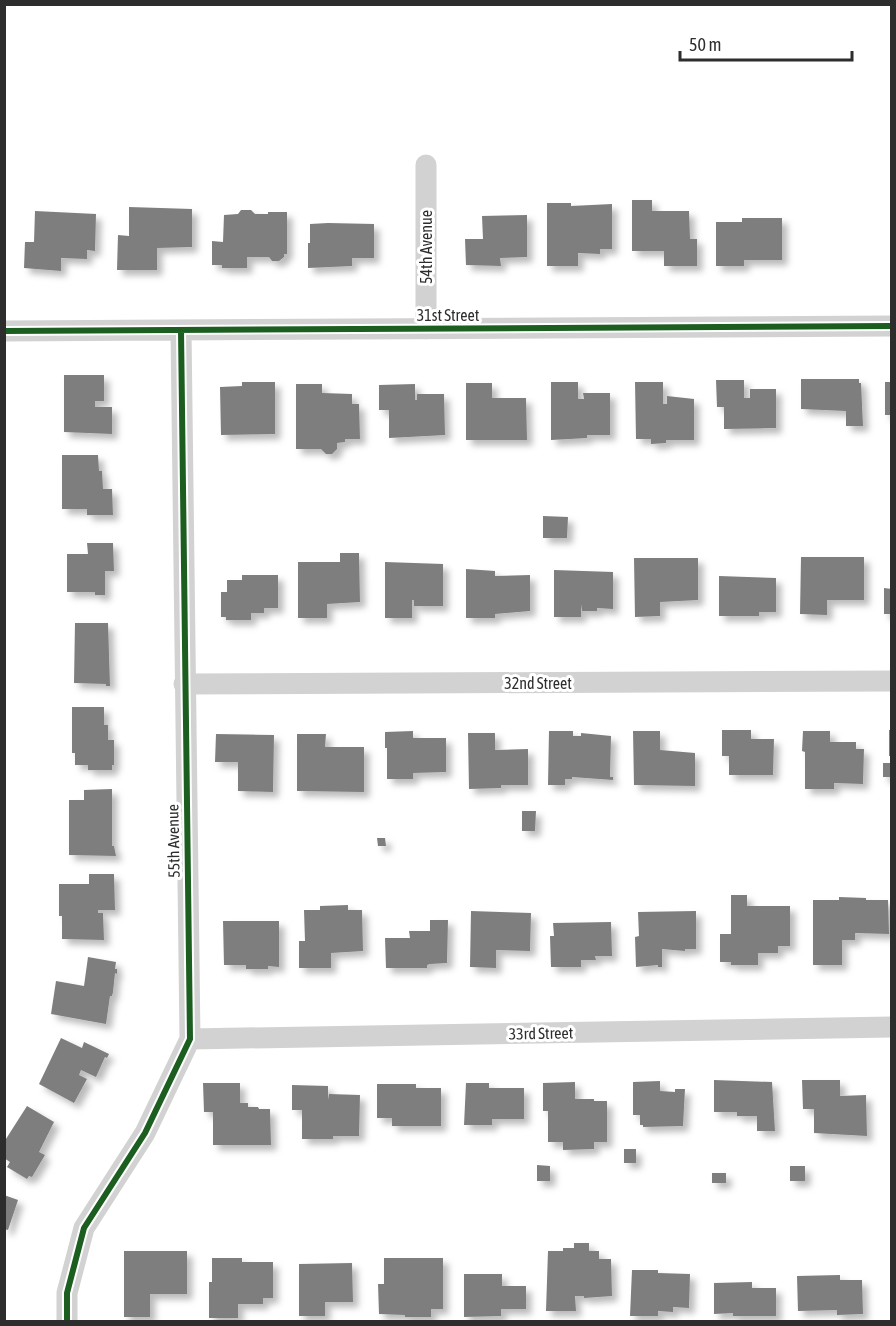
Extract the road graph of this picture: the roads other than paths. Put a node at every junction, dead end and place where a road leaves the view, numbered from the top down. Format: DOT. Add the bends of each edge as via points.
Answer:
graph roads {
  1 [pos="426,165"];
  2 [pos="891,327"];
  3 [pos="426,329"];
  4 [pos="181,330"];
  5 [pos="4,332"];
  6 [pos="891,681"];
  7 [pos="184,684"];
  8 [pos="891,1027"];
  9 [pos="190,1039"];
  10 [pos="67,1322"];
  1 -- 3 [label="street, 54th Avenue"];
  2 -- 3 [label="street, 31st Street"];
  3 -- 4 [label="street, 31st Street"];
  4 -- 5 [label="street, 31st Street"];
  4 -- 7 [label="street, 55th Avenue"];
  6 -- 7 [label="street, 32nd Street"];
  7 -- 9 [label="street, 55th Avenue"];
  8 -- 9 [label="street, 33rd Street"];
  9 -- 10 [label="street, 55th Avenue" via="145,1133 84,1228 67,1293"];
}
